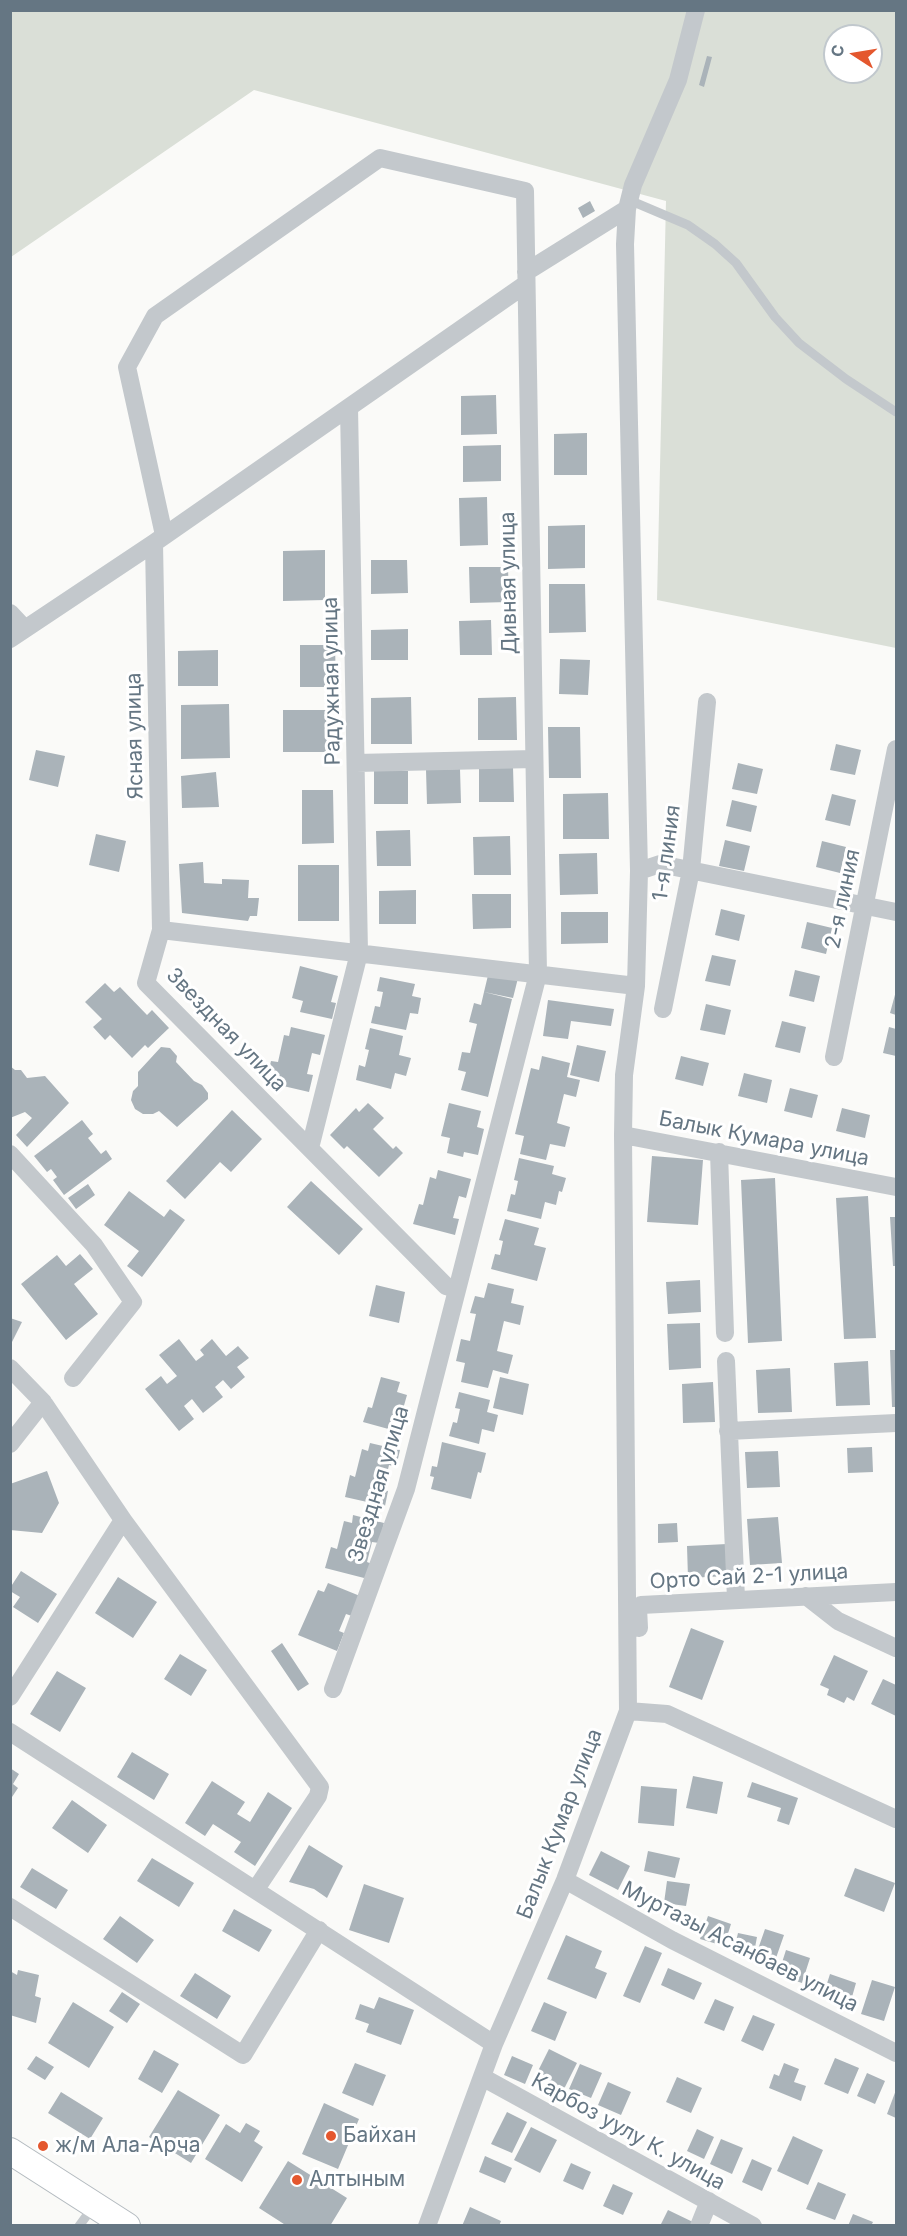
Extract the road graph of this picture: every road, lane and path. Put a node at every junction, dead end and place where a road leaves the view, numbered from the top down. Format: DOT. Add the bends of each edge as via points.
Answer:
graph roads {
  1 [pos="696,10"];
  2 [pos="525,191"];
  3 [pos="628,205"];
  4 [pos="526,278"];
  5 [pos="349,407"];
  6 [pos="897,412"];
  7 [pos="159,539"];
  8 [pos="10,613"];
  9 [pos="18,634"];
  10 [pos="707,702"];
  11 [pos="897,749"];
  12 [pos="534,759"];
  13 [pos="356,763"];
  14 [pos="691,870"];
  15 [pos="639,871"];
  16 [pos="865,906"];
  17 [pos="897,912"];
  18 [pos="161,930"];
  19 [pos="359,953"];
  20 [pos="538,974"];
  21 [pos="636,986"];
  22 [pos="663,1009"];
  23 [pos="834,1057"];
  24 [pos="623,1135"];
  25 [pos="310,1148"];
  26 [pos="719,1152"];
  27 [pos="10,1154"];
  28 [pos="897,1187"];
  29 [pos="458,1289"];
  30 [pos="725,1333"];
  31 [pos="726,1361"];
  32 [pos="10,1368"];
  33 [pos="73,1378"];
  34 [pos="43,1402"];
  35 [pos="897,1423"];
  36 [pos="728,1431"];
  37 [pos="10,1444"];
  38 [pos="123,1520"];
  39 [pos="897,1592"];
  40 [pos="806,1596"];
  41 [pos="736,1599"];
  42 [pos="897,1648"];
  43 [pos="333,1689"];
  44 [pos="10,1697"];
  45 [pos="634,1711"];
  46 [pos="10,1732"];
  47 [pos="897,1819"];
  48 [pos="565,1880"];
  49 [pos="256,1889"];
  50 [pos="10,1907"];
  51 [pos="318,1930"];
  52 [pos="494,2044"];
  53 [pos="897,2052"];
  54 [pos="482,2077"];
  55 [pos="10,2151"];
  56 [pos="709,2201"];
  57 [pos="94,2205"];
  58 [pos="79,2226"];
  59 [pos="127,2226"];
  60 [pos="427,2226"];
  61 [pos="699,2226"];
  62 [pos="753,2226"];
  1 -- 3 [label="street" via="678,80"];
  2 -- 4 [label="street, Дивная улица"];
  2 -- 7 [label="street, Ясная улица" via="380,158 155,316 127,367"];
  3 -- 4 [label="street"];
  3 -- 6 [label="lane" via="688,225 715,244 736,263 799,344"];
  3 -- 15 [label="street"];
  4 -- 5 [label="street"];
  4 -- 12 [label="street, Дивная улица"];
  5 -- 7 [label="street"];
  5 -- 13 [label="street, Радужная улица"];
  7 -- 9 [label="street"];
  7 -- 18 [label="street, Ясная улица"];
  8 -- 9 [label="street"];
  10 -- 14 [label="street, 1-я линия"];
  11 -- 16 [label="street, 2-я линия"];
  12 -- 13 [label="street"];
  12 -- 20 [label="street, Дивная улица"];
  13 -- 19 [label="street, Радужная улица"];
  14 -- 15 [label="street" via="660,864"];
  14 -- 16 [label="street"];
  14 -- 22 [label="street, 1-я линия"];
  15 -- 21 [label="street"];
  16 -- 17 [label="street"];
  16 -- 23 [label="street, 2-я линия"];
  18 -- 19 [label="street"];
  18 -- 25 [label="street, Звездная улица" via="146,983"];
  19 -- 20 [label="street"];
  19 -- 25 [label="street"];
  20 -- 21 [label="street"];
  20 -- 29 [label="street, Звездная улица"];
  21 -- 24 [label="street" via="624,1075"];
  24 -- 26 [label="street, Балык Кумара улица"];
  24 -- 45 [label="street"];
  25 -- 29 [label="street, Звездная улица" via="446,1286"];
  26 -- 28 [label="street, Балык Кумара улица"];
  26 -- 30 [label="street"];
  27 -- 33 [label="street" via="94,1245 133,1302"];
  29 -- 43 [label="street, Звездная улица" via="406,1489"];
  31 -- 36 [label="street"];
  32 -- 34 [label="street"];
  34 -- 37 [label="street"];
  34 -- 38 [label="street"];
  35 -- 36 [label="street"];
  36 -- 41 [label="street"];
  38 -- 44 [label="street"];
  38 -- 49 [label="street" via="320,1787 318,1796"];
  39 -- 40 [label="street, Орто Сай 2-1 улица"];
  40 -- 41 [label="street, Орто Сай 2-1 улица"];
  40 -- 42 [label="street" via="838,1622"];
  41 -- 45 [label="street, Орто Сай 2-1 улица" via="639,1606"];
  45 -- 47 [label="street" via="667,1714"];
  45 -- 48 [label="street, Балык Кумар улица"];
  46 -- 49 [label="street"];
  48 -- 52 [label="street, Балык Кумар улица"];
  48 -- 53 [label="street, Муртазы Асанбаев улица" via="672,1940"];
  49 -- 51 [label="street"];
  50 -- 51 [label="street" via="243,2055"];
  51 -- 52 [label="street"];
  52 -- 54 [label="street, Балык Кумар улица"];
  54 -- 56 [label="street, Карбоз уулу К. улица"];
  54 -- 60 [label="street, Балык Кумар улица"];
  55 -- 57 [label="main road"];
  56 -- 61 [label="street"];
  56 -- 62 [label="street, Карбоз уулу К. улица"];
  57 -- 58 [label="lane"];
  57 -- 59 [label="main road"];
}
